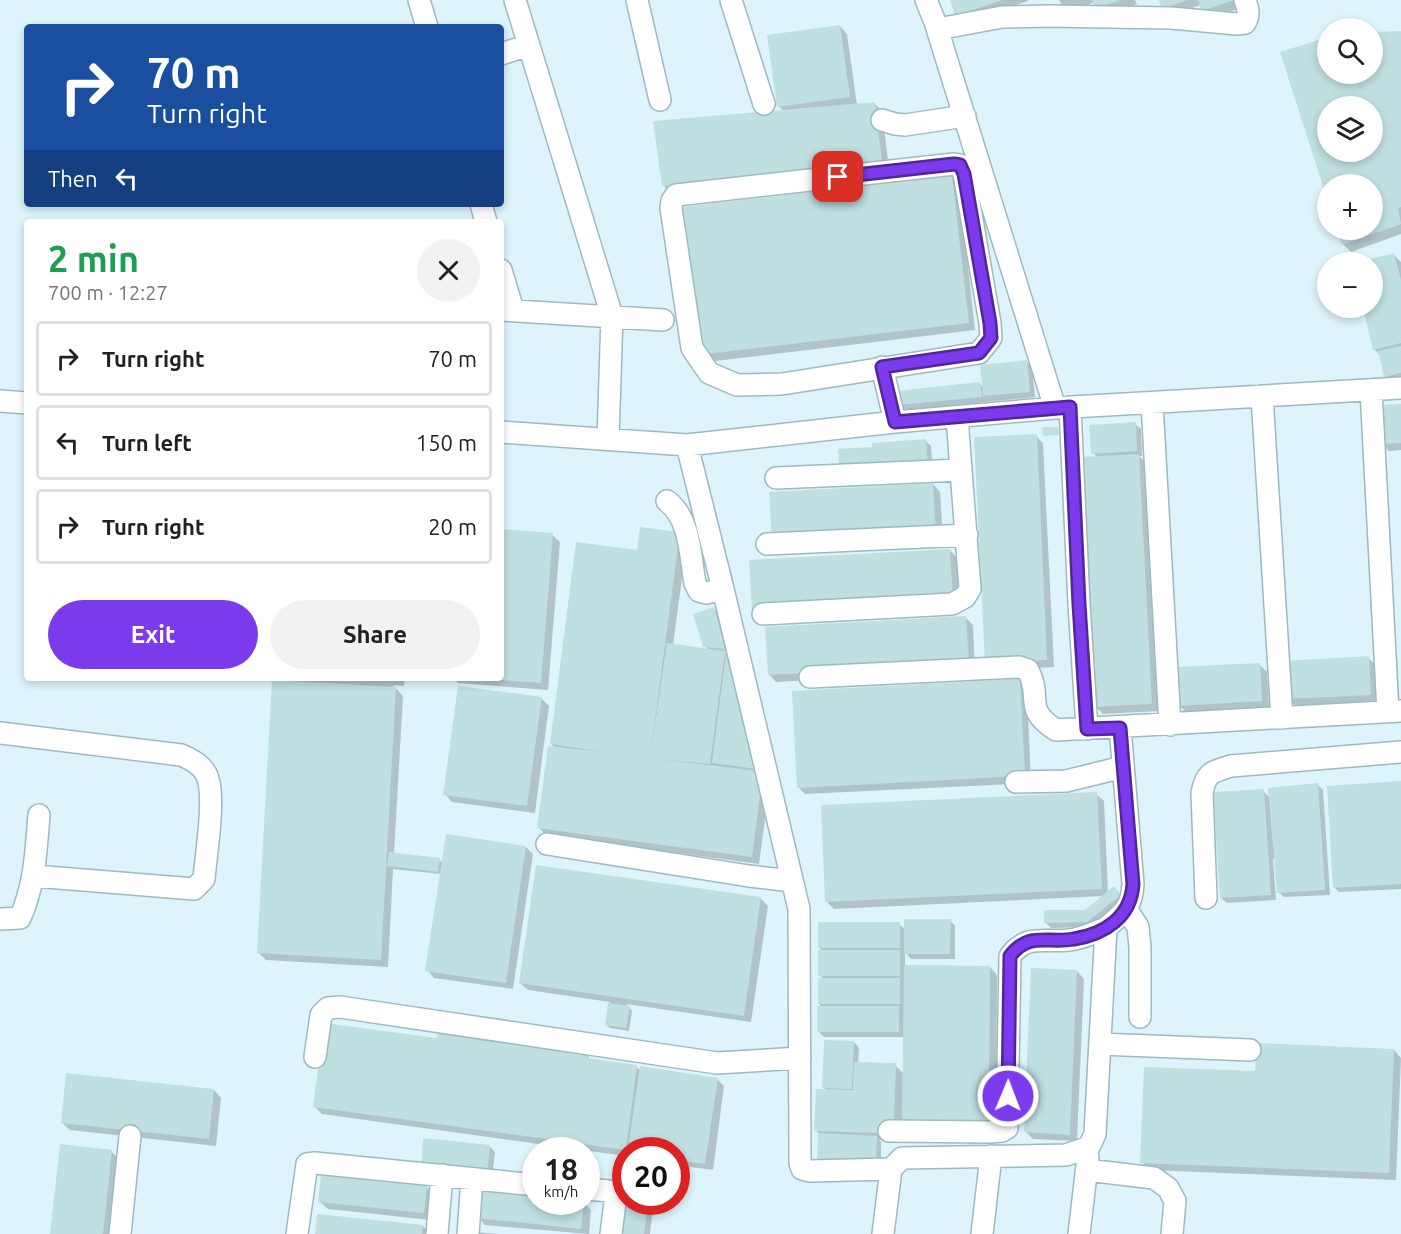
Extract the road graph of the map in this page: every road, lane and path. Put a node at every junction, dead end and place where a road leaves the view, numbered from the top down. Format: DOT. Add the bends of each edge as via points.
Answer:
graph roads {
  1 [pos="419,0"];
  2 [pos="515,0"];
  3 [pos="637,0"];
  4 [pos="731,0"];
  5 [pos="926,0"];
  6 [pos="1245,0"];
  7 [pos="1038,8"];
  8 [pos="1144,9"];
  9 [pos="426,24"];
  10 [pos="938,29"];
  11 [pos="529,45"];
  12 [pos="504,53"];
  13 [pos="660,100"];
  14 [pos="764,104"];
  15 [pos="965,116"];
  16 [pos="882,120"];
  17 [pos="504,290"];
  18 [pos="507,310"];
  19 [pos="612,316"];
  20 [pos="663,320"];
  21 [pos="882,367"];
  22 [pos="1401,388"];
  23 [pos="1371,390"];
  24 [pos="1262,396"];
  25 [pos="0,401"];
  26 [pos="24,403"];
  27 [pos="1152,403"];
  28 [pos="1062,408"];
  29 [pos="957,417"];
  30 [pos="895,422"];
  31 [pos="504,432"];
  32 [pos="608,439"];
  33 [pos="687,445"];
  34 [pos="961,470"];
  35 [pos="776,478"];
  36 [pos="667,501"];
  37 [pos="967,535"];
  38 [pos="767,544"];
  39 [pos="723,589"];
  40 [pos="763,614"];
  41 [pos="810,677"];
  42 [pos="1394,711"];
  43 [pos="1282,718"];
  44 [pos="1170,725"];
  45 [pos="1120,728"];
  46 [pos="1087,729"];
  47 [pos="0,733"];
  48 [pos="1401,752"];
  49 [pos="1123,767"];
  50 [pos="1016,782"];
  51 [pos="39,815"];
  52 [pos="547,844"];
  53 [pos="34,876"];
  54 [pos="792,881"];
  55 [pos="1206,898"];
  56 [pos="1127,910"];
  57 [pos="0,919"];
  58 [pos="1106,928"];
  59 [pos="1140,1017"];
  60 [pos="1100,1044"];
  61 [pos="1250,1050"];
  62 [pos="315,1057"];
  63 [pos="800,1058"];
  64 [pos="889,1131"];
  65 [pos="129,1136"];
  66 [pos="1089,1147"];
  67 [pos="991,1156"];
  68 [pos="891,1169"];
  69 [pos="1087,1170"];
  70 [pos="442,1175"];
  71 [pos="472,1179"];
  72 [pos="522,1184"];
  73 [pos="600,1190"];
  74 [pos="120,1234"];
  75 [pos="297,1234"];
  76 [pos="437,1234"];
  77 [pos="468,1234"];
  78 [pos="611,1234"];
  79 [pos="884,1234"];
  80 [pos="982,1234"];
  81 [pos="1079,1234"];
  82 [pos="1172,1234"];
  1 -- 9 [label="street"];
  2 -- 11 [label="street"];
  3 -- 13 [label="street"];
  4 -- 14 [label="street"];
  5 -- 10 [label="street"];
  6 -- 8 [label="street" via="1248,17 1245,23 1237,24"];
  7 -- 8 [label="street"];
  7 -- 10 [label="street"];
  10 -- 15 [label="street"];
  11 -- 12 [label="street"];
  11 -- 19 [label="street"];
  15 -- 16 [label="street" via="905,125"];
  15 -- 28 [label="street"];
  17 -- 18 [label="street"];
  18 -- 19 [label="street"];
  19 -- 20 [label="street"];
  19 -- 32 [label="street"];
  21 -- 21 [label="street" via="979,353 991,338 960,165 676,195 671,208 692,348 709,373 737,384 782,384"];
  21 -- 30 [label="street"];
  22 -- 23 [label="street"];
  23 -- 24 [label="street"];
  23 -- 42 [label="street"];
  24 -- 27 [label="street"];
  24 -- 43 [label="street"];
  25 -- 26 [label="street"];
  27 -- 28 [label="street"];
  27 -- 44 [label="street"];
  28 -- 29 [label="street"];
  28 -- 46 [label="street"];
  29 -- 30 [label="street"];
  29 -- 34 [label="street"];
  30 -- 33 [label="street"];
  31 -- 32 [label="street"];
  32 -- 33 [label="street"];
  33 -- 39 [label="street"];
  34 -- 35 [label="street"];
  34 -- 37 [label="street"];
  36 -- 39 [label="street" via="682,518 699,591"];
  37 -- 38 [label="street"];
  37 -- 40 [label="street" via="970,589 952,604"];
  39 -- 54 [label="street"];
  41 -- 46 [label="street" via="1019,667 1028,670 1034,682 1035,710 1042,721 1056,730"];
  42 -- 43 [label="street"];
  43 -- 44 [label="street"];
  44 -- 45 [label="street"];
  45 -- 46 [label="street"];
  45 -- 49 [label="street"];
  47 -- 53 [label="street" via="181,754 194,760 208,777 204,879 194,889"];
  48 -- 55 [label="street" via="1231,766 1213,771 1207,776 1202,793"];
  49 -- 50 [label="street" via="1065,781"];
  49 -- 56 [label="street" via="1133,884"];
  51 -- 53 [label="street"];
  52 -- 54 [label="street"];
  53 -- 57 [label="street" via="20,918"];
  54 -- 63 [label="street" via="800,931"];
  56 -- 58 [label="street"];
  56 -- 59 [label="street" via="1138,927"];
  58 -- 60 [label="street"];
  58 -- 64 [label="street" via="1074,939 1026,941 1010,956 1007,1128 991,1132"];
  60 -- 61 [label="street"];
  60 -- 66 [label="street" via="1095,1134"];
  62 -- 63 [label="street" via="321,1015 328,1008 340,1007 717,1063"];
  63 -- 68 [label="street" via="802,1169"];
  65 -- 74 [label="street"];
  66 -- 67 [label="street" via="1066,1155"];
  66 -- 69 [label="street"];
  67 -- 68 [label="street" via="908,1157 898,1160"];
  67 -- 80 [label="street"];
  68 -- 79 [label="street"];
  69 -- 81 [label="street"];
  69 -- 82 [label="street" via="1154,1178 1168,1188 1175,1201"];
  70 -- 71 [label="street"];
  70 -- 75 [label="street" via="307,1164"];
  70 -- 76 [label="street"];
  71 -- 72 [label="street"];
  71 -- 77 [label="street"];
  73 -- 78 [label="street" via="616,1194"];
}
